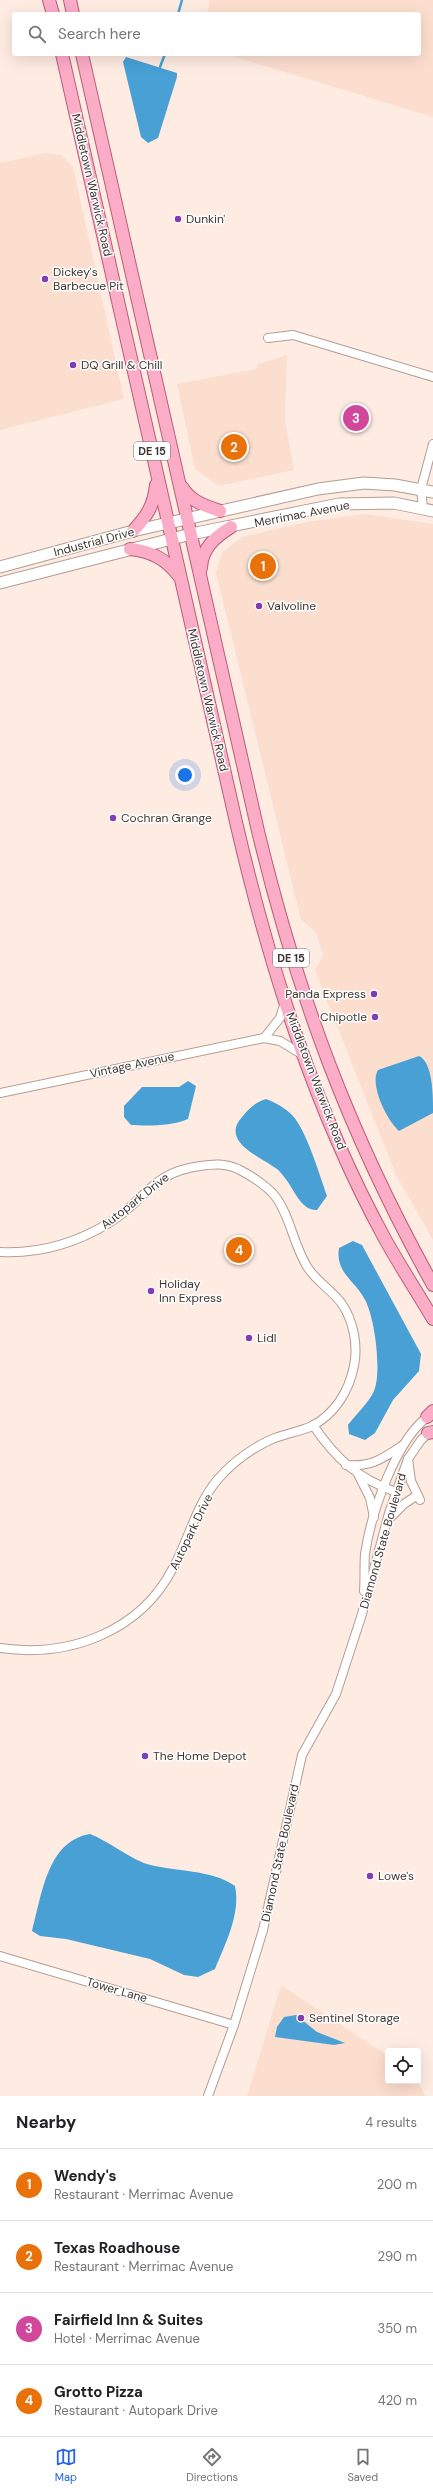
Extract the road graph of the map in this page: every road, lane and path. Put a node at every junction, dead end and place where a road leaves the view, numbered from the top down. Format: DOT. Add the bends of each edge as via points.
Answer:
graph roads {
  1 [pos="50,0"];
  2 [pos="70,0"];
  3 [pos="53,12"];
  4 [pos="73,12"];
  5 [pos="62,56"];
  6 [pos="82,56"];
  7 [pos="268,338"];
  8 [pos="433,377"];
  9 [pos="433,444"];
  10 [pos="157,476"];
  11 [pos="180,483"];
  12 [pos="421,489"];
  13 [pos="433,492"];
  14 [pos="428,510"];
  15 [pos="220,512"];
  16 [pos="188,519"];
  17 [pos="168,523"];
  18 [pos="231,527"];
  19 [pos="134,531"];
  20 [pos="192,534"];
  21 [pos="172,540"];
  22 [pos="130,549"];
  23 [pos="0,567"];
  24 [pos="181,578"];
  25 [pos="201,578"];
  26 [pos="0,583"];
  27 [pos="285,1002"];
  28 [pos="264,1038"];
  29 [pos="304,1055"];
  30 [pos="0,1093"];
  31 [pos="0,1252"];
  32 [pos="433,1285"];
  33 [pos="433,1319"];
  34 [pos="431,1414"];
  35 [pos="313,1426"];
  36 [pos="431,1431"];
  37 [pos="403,1444"];
  38 [pos="408,1459"];
  39 [pos="345,1465"];
  40 [pos="358,1474"];
  41 [pos="384,1488"];
  42 [pos="396,1492"];
  43 [pos="374,1519"];
  44 [pos="387,1522"];
  45 [pos="362,1614"];
  46 [pos="0,1648"];
  47 [pos="0,1956"];
  48 [pos="234,2025"];
  49 [pos="208,2096"];
  1 -- 3 [label="main road"];
  2 -- 4 [label="main road"];
  5 -- 10 [label="main road, Middletown Warwick Road / DE 15"];
  6 -- 11 [label="main road, Middletown Warwick Road / DE 15"];
  7 -- 8 [label="street" via="293,335"];
  9 -- 12 [label="street"];
  10 -- 17 [label="main road, Middletown Warwick Road / DE 15"];
  10 -- 19 [label="main road" via="154,501 147,516"];
  11 -- 15 [label="main road" via="186,494 195,501"];
  11 -- 16 [label="main road, Middletown Warwick Road / DE 15"];
  12 -- 13 [label="street, Merrimac Avenue"];
  12 -- 14 [label="street"];
  12 -- 15 [label="street, Merrimac Avenue" via="364,483 318,489"];
  13 -- 14 [label="street"];
  14 -- 18 [label="street, Merrimac Avenue" via="394,503 339,504"];
  15 -- 16 [label="street, Merrimac Avenue"];
  16 -- 17 [label="street, Industrial Drive"];
  16 -- 20 [label="main road, Middletown Warwick Road / DE 15"];
  17 -- 19 [label="street, Industrial Drive"];
  17 -- 21 [label="main road, Middletown Warwick Road / DE 15"];
  18 -- 20 [label="street, Merrimac Avenue"];
  18 -- 25 [label="main road" via="215,536 206,550 201,562"];
  19 -- 23 [label="street, Industrial Drive"];
  20 -- 21 [label="street, Merrimac Avenue"];
  20 -- 25 [label="main road, Middletown Warwick Road / DE 15"];
  21 -- 22 [label="street, Industrial Drive"];
  21 -- 24 [label="main road, Middletown Warwick Road / DE 15"];
  22 -- 24 [label="main road" via="144,551 161,559"];
  22 -- 26 [label="street, Industrial Drive"];
  24 -- 27 [label="main road, Middletown Warwick Road / DE 15" via="245,862 262,929"];
  25 -- 32 [label="main road, Middletown Warwick Road / DE 15" via="261,847 296,975 354,1131 385,1196"];
  27 -- 28 [label="street" via="278,1022"];
  27 -- 29 [label="main road, Middletown Warwick Road / DE 15"];
  28 -- 29 [label="street, Vintage Avenue" via="280,1042"];
  28 -- 30 [label="street, Vintage Avenue"];
  29 -- 33 [label="main road, Middletown Warwick Road / DE 15" via="335,1133 369,1206"];
  31 -- 35 [label="street, Autopark Drive" via="54,1247 84,1237 112,1222 154,1183 182,1168 215,1163 238,1169 275,1196 309,1270 342,1304 354,1330 357,1353 345,1392 332,1412"];
  34 -- 37 [label="street, Diamond State Boulevard" via="416,1427"];
  35 -- 39 [label="street" via="329,1449"];
  35 -- 46 [label="street, Autopark Drive" via="270,1440 251,1451 217,1480 201,1506 181,1552 160,1590 127,1622 74,1646 42,1651"];
  36 -- 38 [label="street, Diamond State Boulevard"];
  37 -- 39 [label="street" via="376,1462 362,1466"];
  37 -- 41 [label="street, Diamond State Boulevard"];
  38 -- 42 [label="street, Diamond State Boulevard"];
  38 -- 44 [label="street" via="417,1499 404,1504"];
  39 -- 40 [label="street"];
  40 -- 41 [label="street"];
  40 -- 43 [label="street" via="370,1498"];
  41 -- 42 [label="street"];
  41 -- 43 [label="street, Diamond State Boulevard"];
  42 -- 44 [label="street, Diamond State Boulevard"];
  43 -- 45 [label="street, Diamond State Boulevard" via="365,1555"];
  44 -- 45 [label="street, Diamond State Boulevard"];
  45 -- 48 [label="street, Diamond State Boulevard" via="336,1694 302,1755 263,1930"];
  47 -- 48 [label="street, Tower Lane"];
  48 -- 49 [label="street, Diamond State Boulevard"];
}
